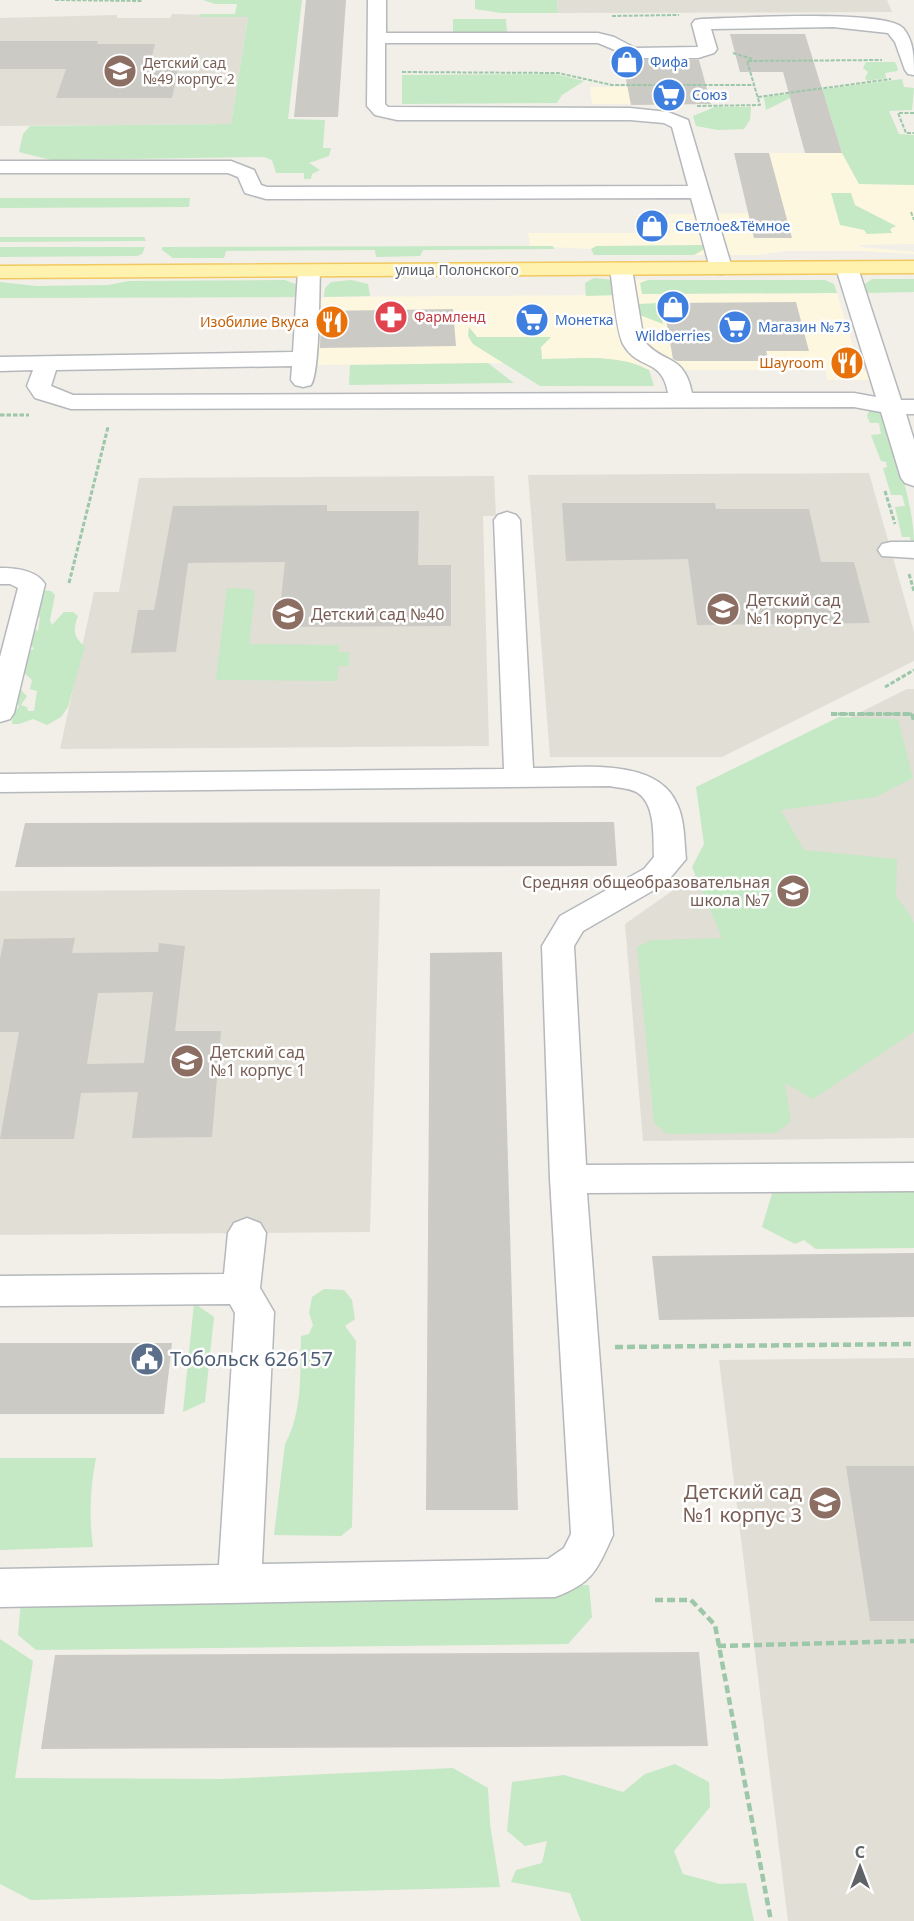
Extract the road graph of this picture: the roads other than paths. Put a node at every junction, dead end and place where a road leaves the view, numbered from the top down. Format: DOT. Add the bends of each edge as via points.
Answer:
graph roads {
  1 [pos="377,0"];
  2 [pos="376,38"];
  3 [pos="914,70"];
  4 [pos="0,167"];
  5 [pos="700,192"];
  6 [pos="914,267"];
  7 [pos="721,268"];
  8 [pos="847,268"];
  9 [pos="621,269"];
  10 [pos="309,271"];
  11 [pos="0,272"];
  12 [pos="305,359"];
  13 [pos="0,364"];
  14 [pos="47,364"];
  15 [pos="681,400"];
  16 [pos="302,401"];
  17 [pos="904,407"];
  18 [pos="914,478"];
  19 [pos="507,520"];
  20 [pos="0,576"];
  21 [pos="0,713"];
  22 [pos="519,778"];
  23 [pos="0,783"];
  24 [pos="914,1177"];
  25 [pos="568,1179"];
  26 [pos="247,1233"];
  27 [pos="241,1289"];
  28 [pos="0,1291"];
  29 [pos="239,1582"];
  30 [pos="0,1588"];
  1 -- 2 [label="lane"];
  2 -- 3 [label="lane" via="598,38 609,39 624,51 634,53 698,53 708,49 701,24 864,23 893,29"];
  2 -- 5 [label="lane" via="376,106 382,111 630,114 668,118 681,124 685,132"];
  4 -- 5 [label="lane" via="231,167 247,174 252,189 266,193"];
  5 -- 7 [label="lane"];
  6 -- 8 [label="main road, улица Полонского"];
  7 -- 8 [label="main road, улица Полонского"];
  7 -- 9 [label="main road, улица Полонского"];
  8 -- 17 [label="lane"];
  9 -- 10 [label="main road, улица Полонского"];
  9 -- 15 [label="lane" via="633,342 641,352 670,368 678,378"];
  10 -- 11 [label="main road, улица Полонского"];
  10 -- 12 [label="lane"];
  12 -- 14 [label="lane"];
  12 -- 16 [label="lane"];
  13 -- 14 [label="lane"];
  14 -- 16 [label="lane" via="39,386 43,393 71,402"];
  15 -- 16 [label="lane"];
  15 -- 17 [label="lane" via="854,400"];
  17 -- 18 [label="lane"];
  19 -- 22 [label="lane" via="524,585 499,636"];
  20 -- 21 [label="lane" via="14,576 32,584"];
  22 -- 23 [label="lane"];
  22 -- 25 [label="lane" via="610,777 640,782 659,794 665,812 670,859 655,876 572,924 558,946"];
  24 -- 25 [label="lane"];
  25 -- 29 [label="lane" via="592,1535 579,1561 555,1578"];
  26 -- 27 [label="lane"];
  27 -- 28 [label="lane"];
  27 -- 29 [label="lane" via="255,1312"];
  29 -- 30 [label="lane"];
}
